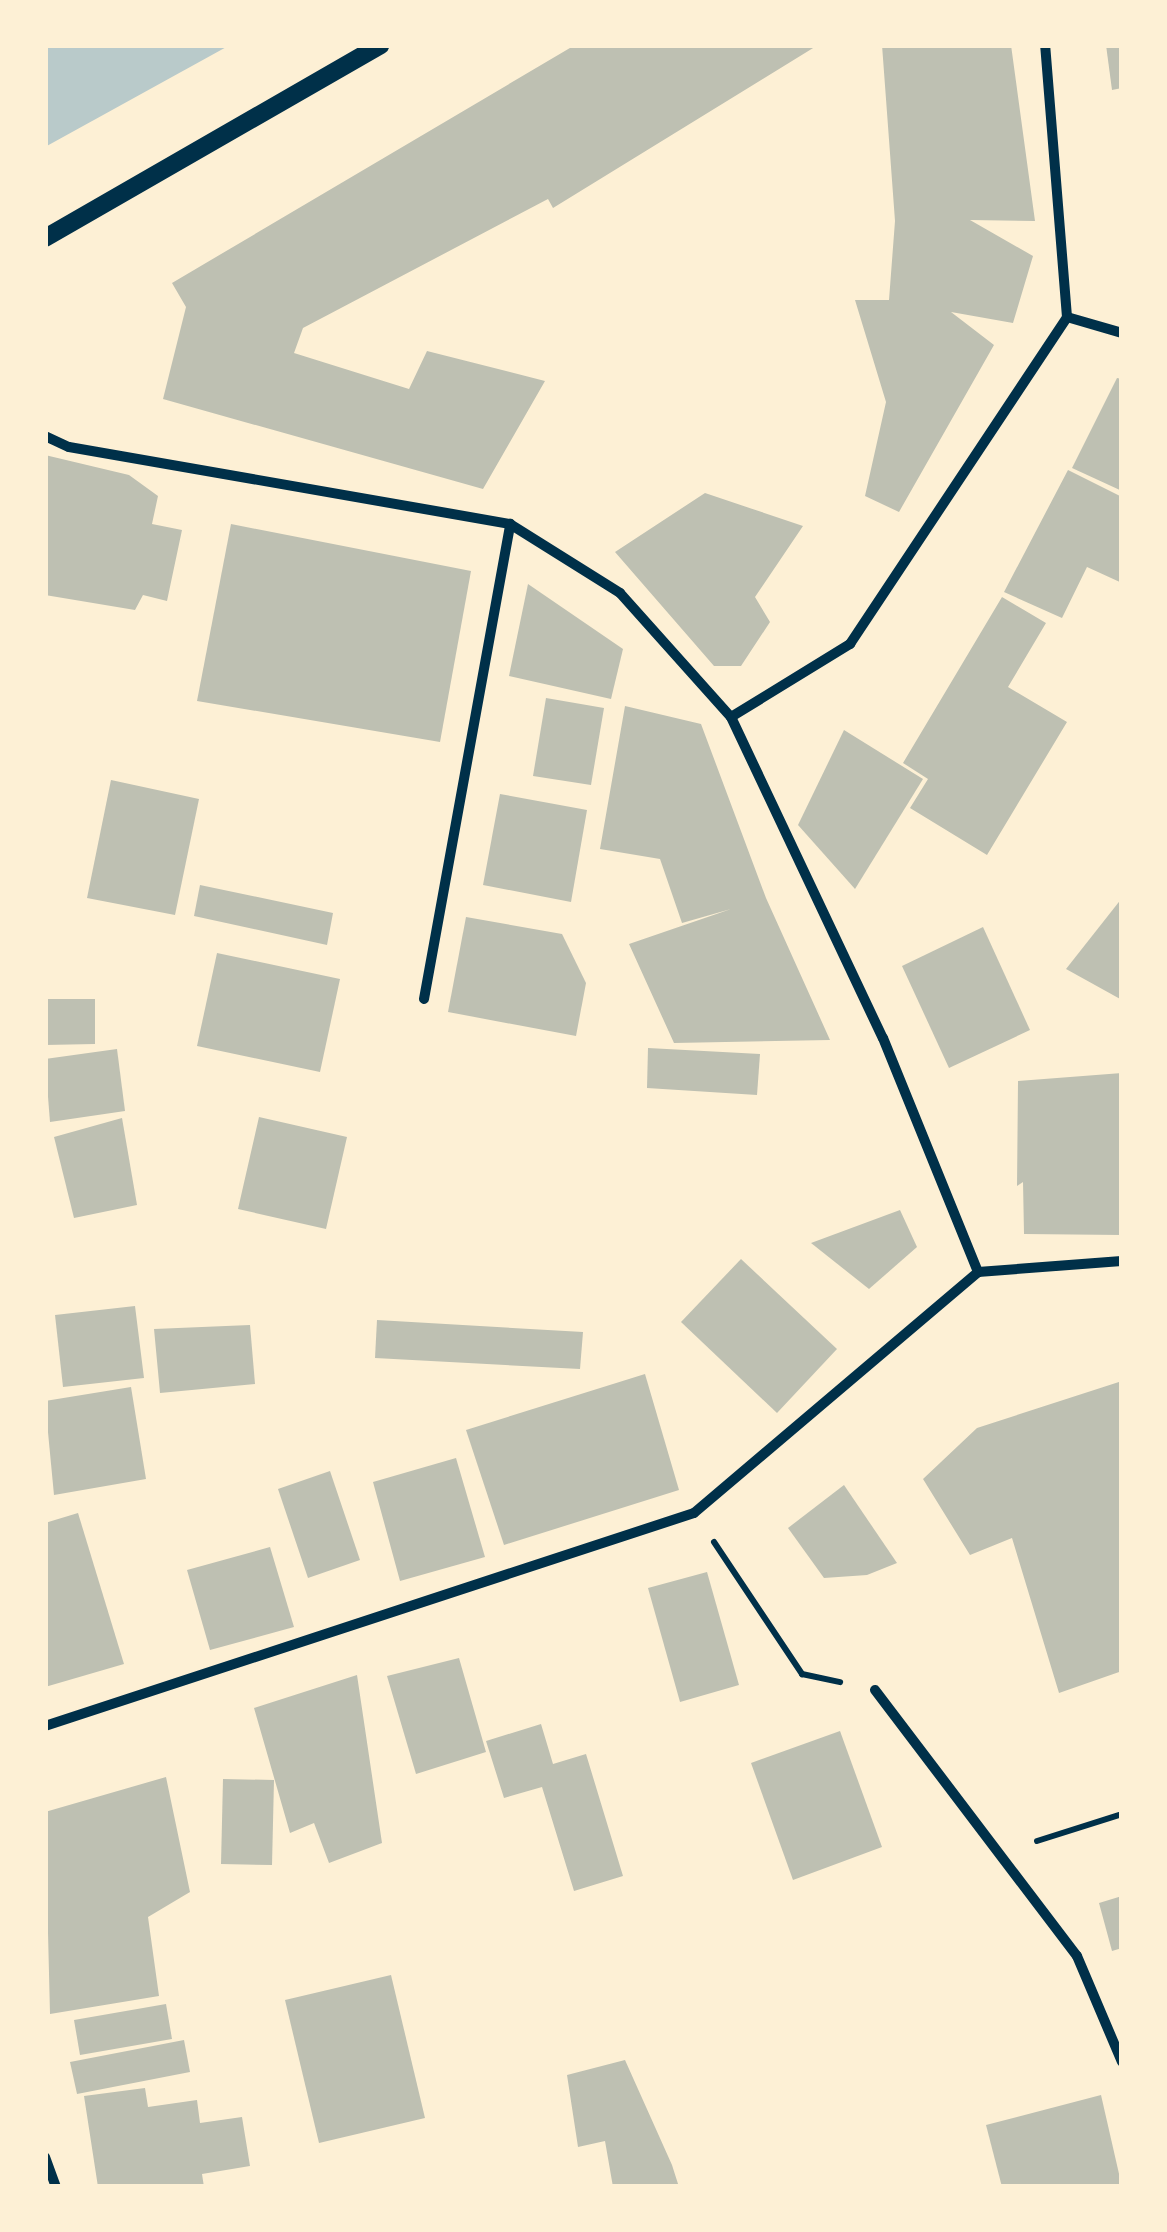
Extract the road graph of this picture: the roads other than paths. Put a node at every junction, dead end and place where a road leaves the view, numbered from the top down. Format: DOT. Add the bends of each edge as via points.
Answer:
graph roads {
  1 [pos="380,45"];
  2 [pos="1046,45"];
  3 [pos="45,238"];
  4 [pos="1067,317"];
  5 [pos="1122,333"];
  6 [pos="45,436"];
  7 [pos="510,524"];
  8 [pos="732,718"];
  9 [pos="424,999"];
  10 [pos="1122,1261"];
  11 [pos="978,1272"];
  12 [pos="875,1690"];
  13 [pos="45,1726"];
  14 [pos="1122,2062"];
  15 [pos="45,2157"];
  16 [pos="56,2187"];
  1 -- 3 [label="street"];
  2 -- 4 [label="street"];
  4 -- 5 [label="street"];
  4 -- 8 [label="street" via="850,644"];
  6 -- 7 [label="street" via="69,448"];
  7 -- 8 [label="street" via="620,593"];
  7 -- 9 [label="street"];
  8 -- 11 [label="street" via="882,1038"];
  10 -- 11 [label="street"];
  11 -- 13 [label="street" via="694,1513"];
  12 -- 14 [label="street" via="1077,1956"];
  15 -- 16 [label="street"];
}
